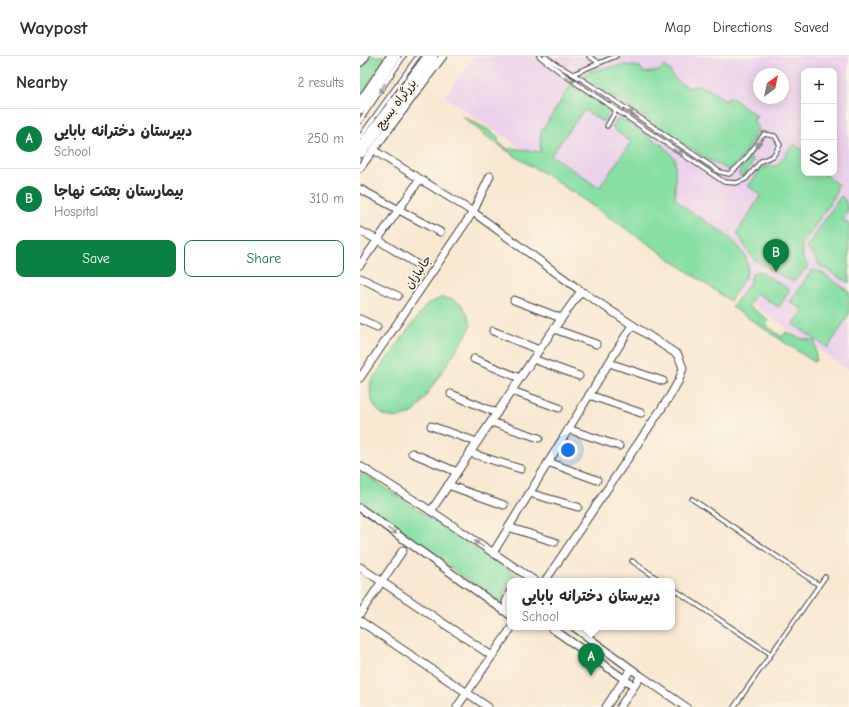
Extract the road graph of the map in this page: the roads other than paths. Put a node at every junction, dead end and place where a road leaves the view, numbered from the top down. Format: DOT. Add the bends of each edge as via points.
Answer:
graph roads {
  1 [pos="364,56"];
  2 [pos="394,56"];
  3 [pos="404,56"];
  4 [pos="418,56"];
  5 [pos="431,56"];
  6 [pos="443,56"];
  7 [pos="539,56"];
  8 [pos="545,56"];
  9 [pos="589,56"];
  10 [pos="616,56"];
  11 [pos="360,61"];
  12 [pos="599,63"];
  13 [pos="573,74"];
  14 [pos="364,98"];
  15 [pos="360,107"];
  16 [pos="616,110"];
  17 [pos="360,120"];
  18 [pos="606,126"];
  19 [pos="360,137"];
  20 [pos="360,152"];
  21 [pos="378,153"];
  22 [pos="360,168"];
  23 [pos="490,176"];
  24 [pos="420,179"];
  25 [pos="360,189"];
  26 [pos="398,210"];
  27 [pos="472,212"];
  28 [pos="360,230"];
  29 [pos="440,232"];
  30 [pos="378,240"];
  31 [pos="360,265"];
  32 [pos="418,265"];
  33 [pos="360,278"];
  34 [pos="581,290"];
  35 [pos="398,296"];
  36 [pos="514,300"];
  37 [pos="561,318"];
  38 [pos="360,319"];
  39 [pos="632,325"];
  40 [pos="377,326"];
  41 [pos="554,329"];
  42 [pos="493,331"];
  43 [pos="596,344"];
  44 [pos="539,350"];
  45 [pos="474,359"];
  46 [pos="533,359"];
  47 [pos="609,363"];
  48 [pos="579,376"];
  49 [pos="360,378"];
  50 [pos="520,378"];
  51 [pos="663,382"];
  52 [pos="512,391"];
  53 [pos="451,394"];
  54 [pos="589,395"];
  55 [pos="558,408"];
  56 [pos="497,413"];
  57 [pos="641,413"];
  58 [pos="491,422"];
  59 [pos="431,426"];
  60 [pos="568,429"];
  61 [pos="539,438"];
  62 [pos="477,442"];
  63 [pos="619,446"];
  64 [pos="470,453"];
  65 [pos="412,454"];
  66 [pos="548,462"];
  67 [pos="360,466"];
  68 [pos="521,469"];
  69 [pos="457,472"];
  70 [pos="597,480"];
  71 [pos="448,485"];
  72 [pos="529,494"];
  73 [pos="692,499"];
  74 [pos="504,505"];
  75 [pos="578,507"];
  76 [pos="360,508"];
  77 [pos="431,511"];
  78 [pos="508,527"];
  79 [pos="555,542"];
  80 [pos="403,550"];
  81 [pos="493,553"];
  82 [pos="632,562"];
  83 [pos="360,567"];
  84 [pos="825,577"];
  85 [pos="530,578"];
  86 [pos="547,578"];
  87 [pos="656,578"];
  88 [pos="382,582"];
  89 [pos="819,585"];
  90 [pos="675,590"];
  91 [pos="507,613"];
  92 [pos="360,614"];
  93 [pos="360,621"];
  94 [pos="510,630"];
  95 [pos="554,630"];
  96 [pos="578,630"];
  97 [pos="771,654"];
  98 [pos="492,656"];
  99 [pos="631,669"];
  100 [pos="641,676"];
  101 [pos="625,679"];
  102 [pos="634,686"];
  103 [pos="467,693"];
  104 [pos="457,707"];
  105 [pos="488,707"];
  106 [pos="606,707"];
  107 [pos="620,707"];
  108 [pos="686,707"];
  109 [pos="734,707"];
  1 -- 11 [label="street"];
  2 -- 14 [label="highway"];
  3 -- 17 [label="lane, one-way"];
  4 -- 19 [label="lane"];
  5 -- 20 [label="highway, بزرگراه بسیج"];
  6 -- 22 [label="street"];
  7 -- 16 [label="lane, one-way"];
  8 -- 13 [label="lane"];
  9 -- 12 [label="lane"];
  10 -- 12 [label="lane"];
  12 -- 13 [label="lane"];
  16 -- 13 [label="lane, one-way" via="724,182 736,183 746,179 761,161 773,156 780,145 775,136 764,134 737,169 729,174 720,172"];
  14 -- 15 [label="highway"];
  16 -- 18 [label="lane"];
  21 -- 24 [label="street"];
  23 -- 27 [label="street, جانبازان"];
  24 -- 26 [label="street"];
  24 -- 27 [label="street"];
  25 -- 26 [label="street"];
  26 -- 29 [label="street"];
  26 -- 30 [label="street"];
  27 -- 34 [label="street"];
  27 -- 49 [label="street, جانبازان"];
  28 -- 30 [label="street"];
  30 -- 31 [label="street"];
  30 -- 32 [label="street"];
  33 -- 35 [label="street"];
  34 -- 37 [label="street"];
  34 -- 39 [label="street"];
  36 -- 37 [label="street"];
  37 -- 41 [label="street"];
  38 -- 40 [label="street"];
  39 -- 47 [label="street"];
  39 -- 86 [label="street" via="678,355 683,368 670,396"];
  41 -- 43 [label="street"];
  41 -- 44 [label="street"];
  42 -- 44 [label="street"];
  44 -- 46 [label="street"];
  45 -- 50 [label="street"];
  46 -- 48 [label="street"];
  46 -- 50 [label="street"];
  47 -- 51 [label="street"];
  47 -- 54 [label="street"];
  50 -- 52 [label="street"];
  52 -- 55 [label="street"];
  52 -- 56 [label="street"];
  53 -- 56 [label="street"];
  54 -- 57 [label="street"];
  54 -- 60 [label="street"];
  56 -- 58 [label="street"];
  58 -- 61 [label="street"];
  58 -- 62 [label="street"];
  59 -- 62 [label="street"];
  60 -- 63 [label="street"];
  60 -- 66 [label="street"];
  62 -- 64 [label="street"];
  64 -- 68 [label="street"];
  64 -- 69 [label="street"];
  65 -- 69 [label="street"];
  66 -- 70 [label="street"];
  66 -- 72 [label="street"];
  67 -- 77 [label="street"];
  69 -- 71 [label="street"];
  71 -- 74 [label="street"];
  71 -- 77 [label="street"];
  72 -- 75 [label="street"];
  72 -- 78 [label="street"];
  73 -- 89 [label="lane"];
  76 -- 91 [label="street, one-way"];
  81 -- 77 [label="street, one-way"];
  78 -- 79 [label="street"];
  78 -- 81 [label="street"];
  80 -- 88 [label="street"];
  81 -- 85 [label="street"];
  82 -- 87 [label="lane"];
  83 -- 88 [label="street"];
  84 -- 89 [label="lane"];
  88 -- 92 [label="street"];
  88 -- 98 [label="street"];
  89 -- 97 [label="lane"];
  90 -- 97 [label="lane"];
  93 -- 103 [label="street"];
  94 -- 98 [label="street"];
  95 -- 101 [label="street"];
  96 -- 99 [label="street"];
  97 -- 109 [label="lane"];
  98 -- 103 [label="street"];
  99 -- 100 [label="street"];
  99 -- 101 [label="street"];
  100 -- 102 [label="street"];
  100 -- 108 [label="street"];
  101 -- 102 [label="street"];
  101 -- 106 [label="street"];
  102 -- 107 [label="street"];
  103 -- 104 [label="street"];
  103 -- 105 [label="street"];
}
